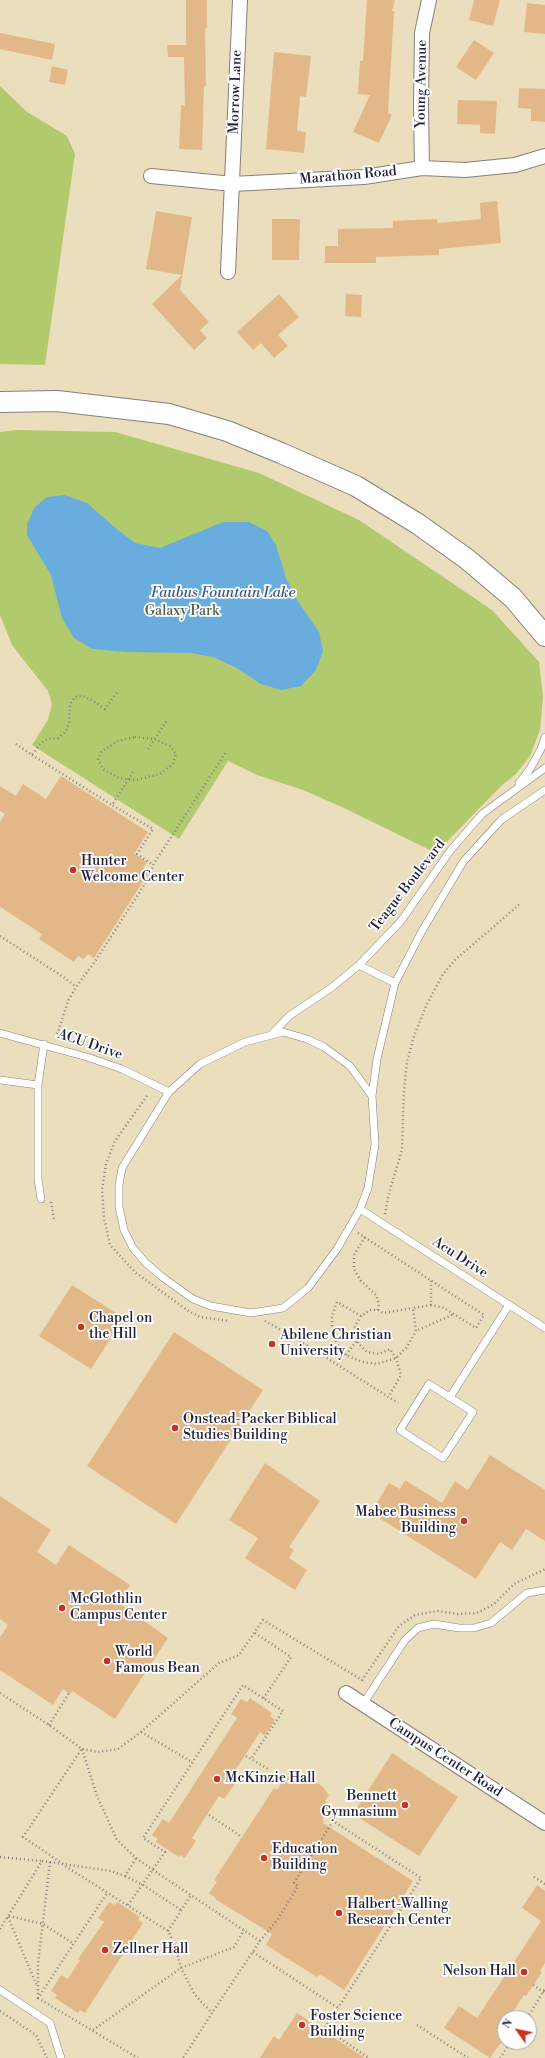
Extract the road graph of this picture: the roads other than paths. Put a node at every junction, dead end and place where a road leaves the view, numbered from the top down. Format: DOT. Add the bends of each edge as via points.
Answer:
graph roads {
  1 [pos="240,0"];
  2 [pos="429,0"];
  3 [pos="545,156"];
  4 [pos="422,168"];
  5 [pos="150,176"];
  6 [pos="233,184"];
  7 [pos="228,272"];
  8 [pos="0,402"];
  9 [pos="545,636"];
  10 [pos="545,737"];
  11 [pos="545,768"];
  12 [pos="514,790"];
  13 [pos="544,791"];
  14 [pos="359,965"];
  15 [pos="395,982"];
  16 [pos="0,1033"];
  17 [pos="272,1034"];
  18 [pos="44,1044"];
  19 [pos="0,1080"];
  20 [pos="38,1085"];
  21 [pos="169,1092"];
  22 [pos="372,1096"];
  23 [pos="41,1199"];
  24 [pos="360,1209"];
  25 [pos="508,1305"];
  26 [pos="545,1328"];
  27 [pos="450,1397"];
  28 [pos="545,1590"];
  29 [pos="346,1693"];
  30 [pos="363,1704"];
  31 [pos="545,1823"];
  32 [pos="0,1990"];
  33 [pos="62,2058"];
  1 -- 6 [label="street, Morrow Lane"];
  2 -- 4 [label="street, Young Avenue" via="422,33"];
  3 -- 4 [label="street, Marathon Road" via="515,166 464,170"];
  4 -- 6 [label="street, Marathon Road" via="364,177"];
  5 -- 6 [label="street, Marathon Road"];
  6 -- 7 [label="street, Morrow Lane"];
  8 -- 9 [label="main road" via="57,401 169,414 227,431 288,456 356,486 467,558 513,598"];
  10 -- 12 [label="lane" via="530,769"];
  11 -- 12 [label="lane, Teague Boulevard"];
  12 -- 14 [label="lane, Teague Boulevard" via="482,814 450,851 401,921"];
  13 -- 15 [label="lane, Teague Boulevard" via="501,820 463,862"];
  14 -- 15 [label="lane"];
  14 -- 17 [label="lane, Teague Boulevard" via="331,988 289,1016"];
  15 -- 22 [label="lane, Teague Boulevard" via="377,1060"];
  16 -- 18 [label="lane, ACU Drive"];
  17 -- 21 [label="lane, Teague Boulevard" via="245,1042 200,1064"];
  17 -- 22 [label="lane, Teague Boulevard" via="283,1032 324,1047 350,1066"];
  18 -- 20 [label="lane"];
  18 -- 21 [label="lane, ACU Drive" via="122,1069"];
  19 -- 20 [label="lane"];
  20 -- 23 [label="lane" via="38,1179"];
  21 -- 24 [label="lane, Teague Boulevard" via="122,1168 119,1207 124,1230 133,1248 160,1276 193,1299 211,1306 251,1313 282,1308 308,1288"];
  22 -- 24 [label="lane, Teague Boulevard" via="375,1144 368,1188"];
  24 -- 25 [label="lane, Acu Drive"];
  25 -- 26 [label="lane, Acu Drive"];
  25 -- 27 [label="lane"];
  27 -- 27 [label="lane" via="429,1384 400,1430 443,1458 473,1412"];
  28 -- 30 [label="lane" via="527,1593 491,1623 474,1628 434,1624 418,1628 405,1640"];
  29 -- 30 [label="street, Campus Center Road"];
  30 -- 31 [label="street, Campus Center Road"];
  32 -- 33 [label="lane" via="50,2023"];
}
